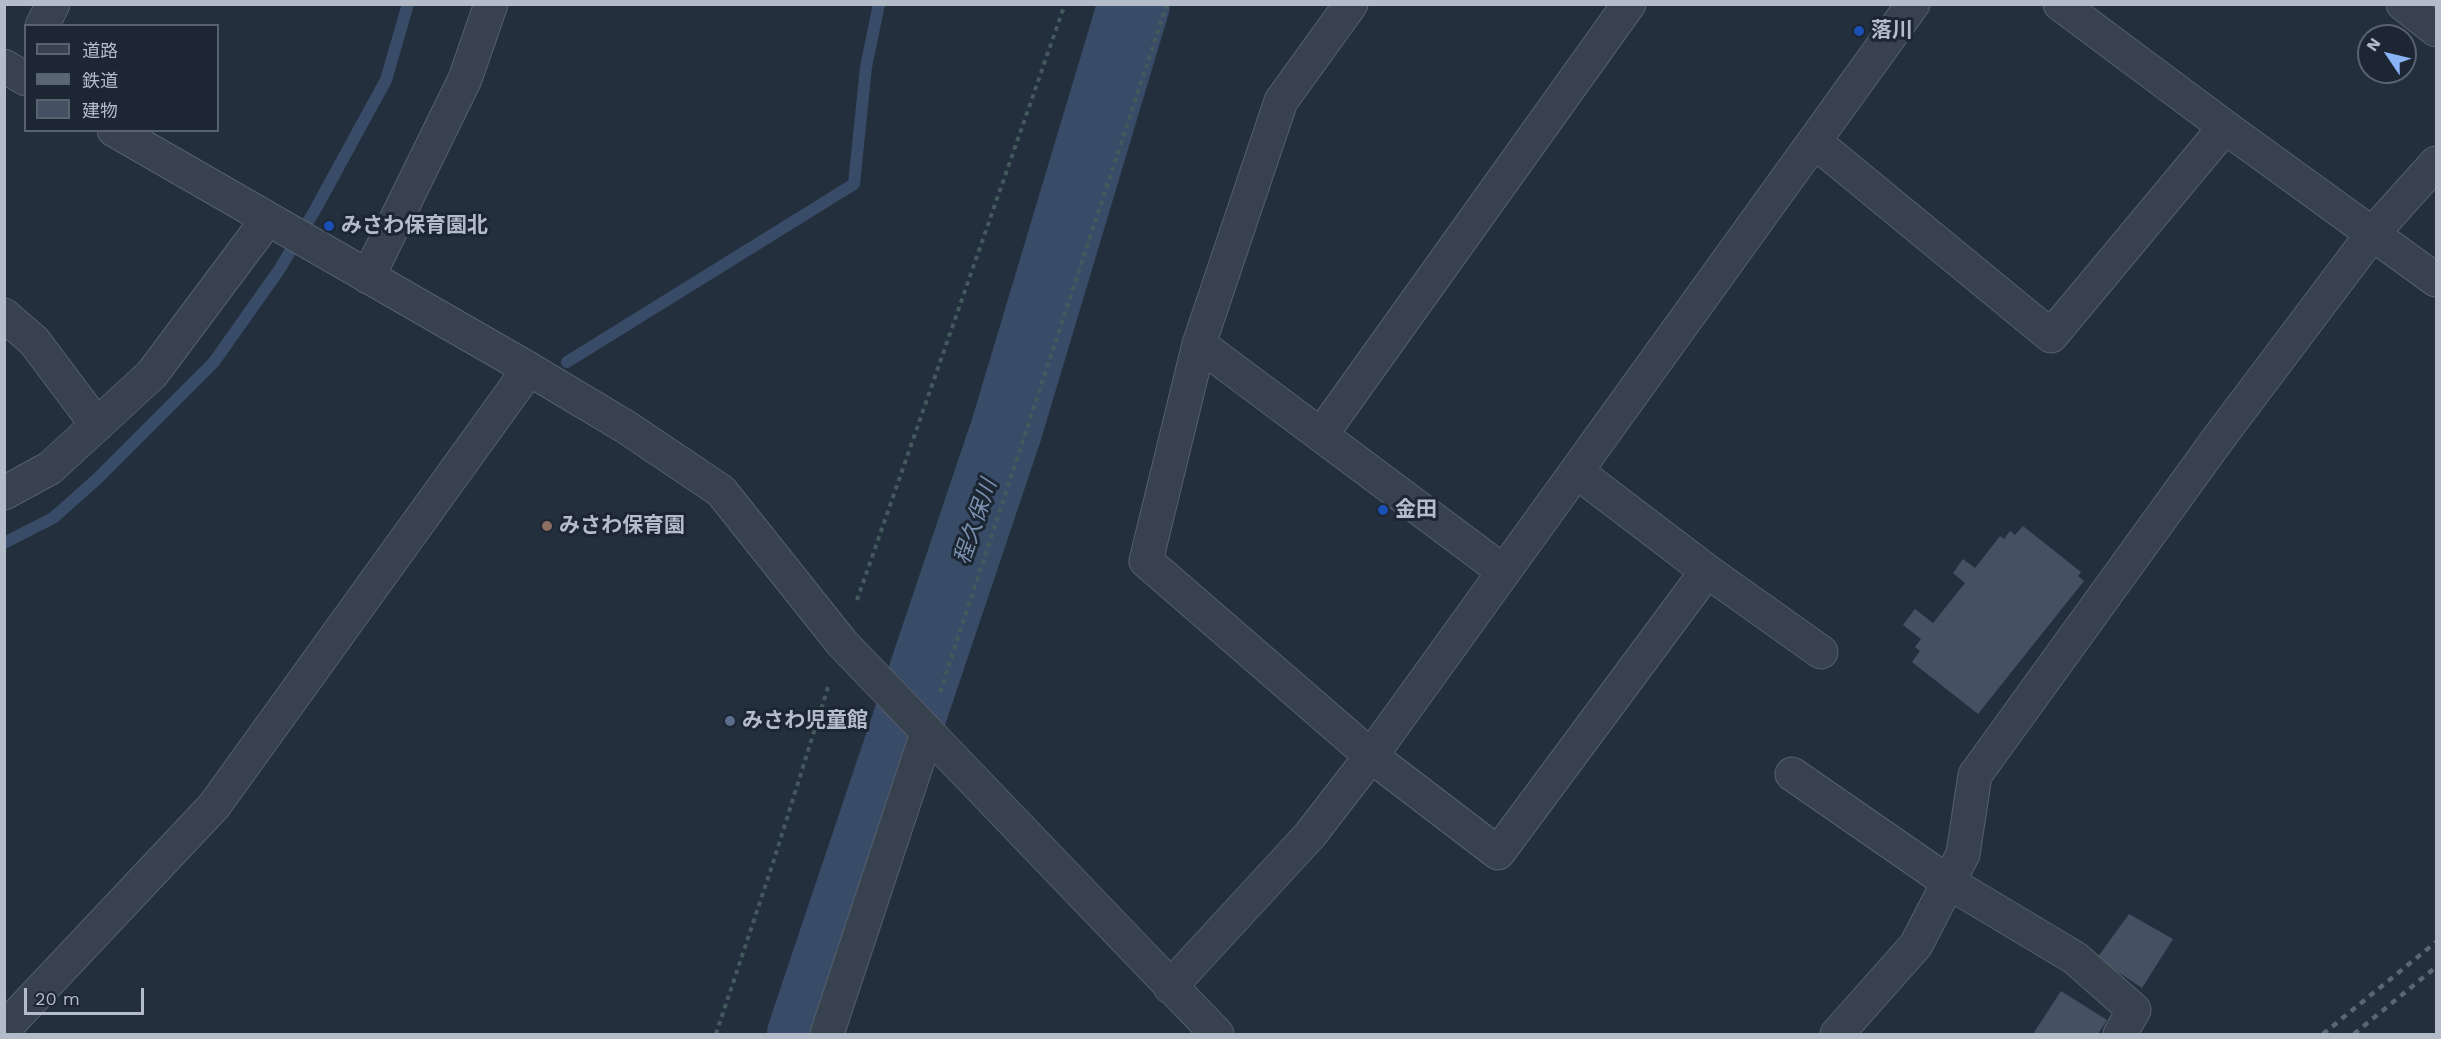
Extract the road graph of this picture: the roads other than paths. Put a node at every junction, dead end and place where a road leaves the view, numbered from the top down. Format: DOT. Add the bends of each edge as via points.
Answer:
graph roads {
  1 [pos="53,4"];
  2 [pos="491,4"];
  3 [pos="1351,4"];
  4 [pos="1629,4"];
  5 [pos="1913,4"];
  6 [pos="2060,4"];
  7 [pos="2403,4"];
  8 [pos="43,24"];
  9 [pos="2436,30"];
  10 [pos="2225,128"];
  11 [pos="117,132"];
  12 [pos="1815,142"];
  13 [pos="2436,163"];
  14 [pos="270,221"];
  15 [pos="2373,233"];
  16 [pos="368,277"];
  17 [pos="2436,280"];
  18 [pos="4,315"];
  19 [pos="1199,344"];
  20 [pos="530,369"];
  21 [pos="97,425"];
  22 [pos="1321,435"];
  23 [pos="1576,472"];
  24 [pos="4,493"];
  25 [pos="1503,571"];
  26 [pos="1707,571"];
  27 [pos="1821,652"];
  28 [pos="923,727"];
  29 [pos="1371,756"];
  30 [pos="1792,774"];
  31 [pos="1948,882"];
  32 [pos="1170,987"];
  33 [pos="4,1029"];
  34 [pos="827,1035"];
  35 [pos="1217,1035"];
  36 [pos="1837,1035"];
  37 [pos="2120,1035"];
  1 -- 8 [label="street"];
  2 -- 16 [label="street" via="465,79"];
  3 -- 19 [label="street" via="1281,101"];
  4 -- 22 [label="street"];
  5 -- 12 [label="street"];
  6 -- 10 [label="street"];
  7 -- 9 [label="street"];
  10 -- 12 [label="street" via="2051,336"];
  10 -- 15 [label="street"];
  11 -- 14 [label="street"];
  12 -- 23 [label="street"];
  13 -- 15 [label="street"];
  14 -- 16 [label="street"];
  14 -- 21 [label="street" via="152,374"];
  15 -- 17 [label="street"];
  15 -- 31 [label="street" via="2217,439 1975,775 1963,854"];
  16 -- 20 [label="street"];
  18 -- 21 [label="street" via="34,341"];
  19 -- 22 [label="street"];
  19 -- 29 [label="street" via="1146,561"];
  20 -- 28 [label="street" via="721,491 846,647"];
  20 -- 33 [label="street" via="213,806"];
  21 -- 24 [label="street" via="50,468"];
  22 -- 25 [label="street"];
  23 -- 25 [label="street"];
  23 -- 26 [label="street"];
  25 -- 29 [label="street"];
  26 -- 27 [label="street"];
  26 -- 29 [label="street" via="1498,853"];
  28 -- 32 [label="street"];
  28 -- 34 [label="street"];
  29 -- 32 [label="street" via="1311,835"];
  30 -- 31 [label="street"];
  31 -- 36 [label="street" via="1916,945"];
  31 -- 37 [label="street" via="2075,958 2134,1010"];
  32 -- 35 [label="street"];
}
